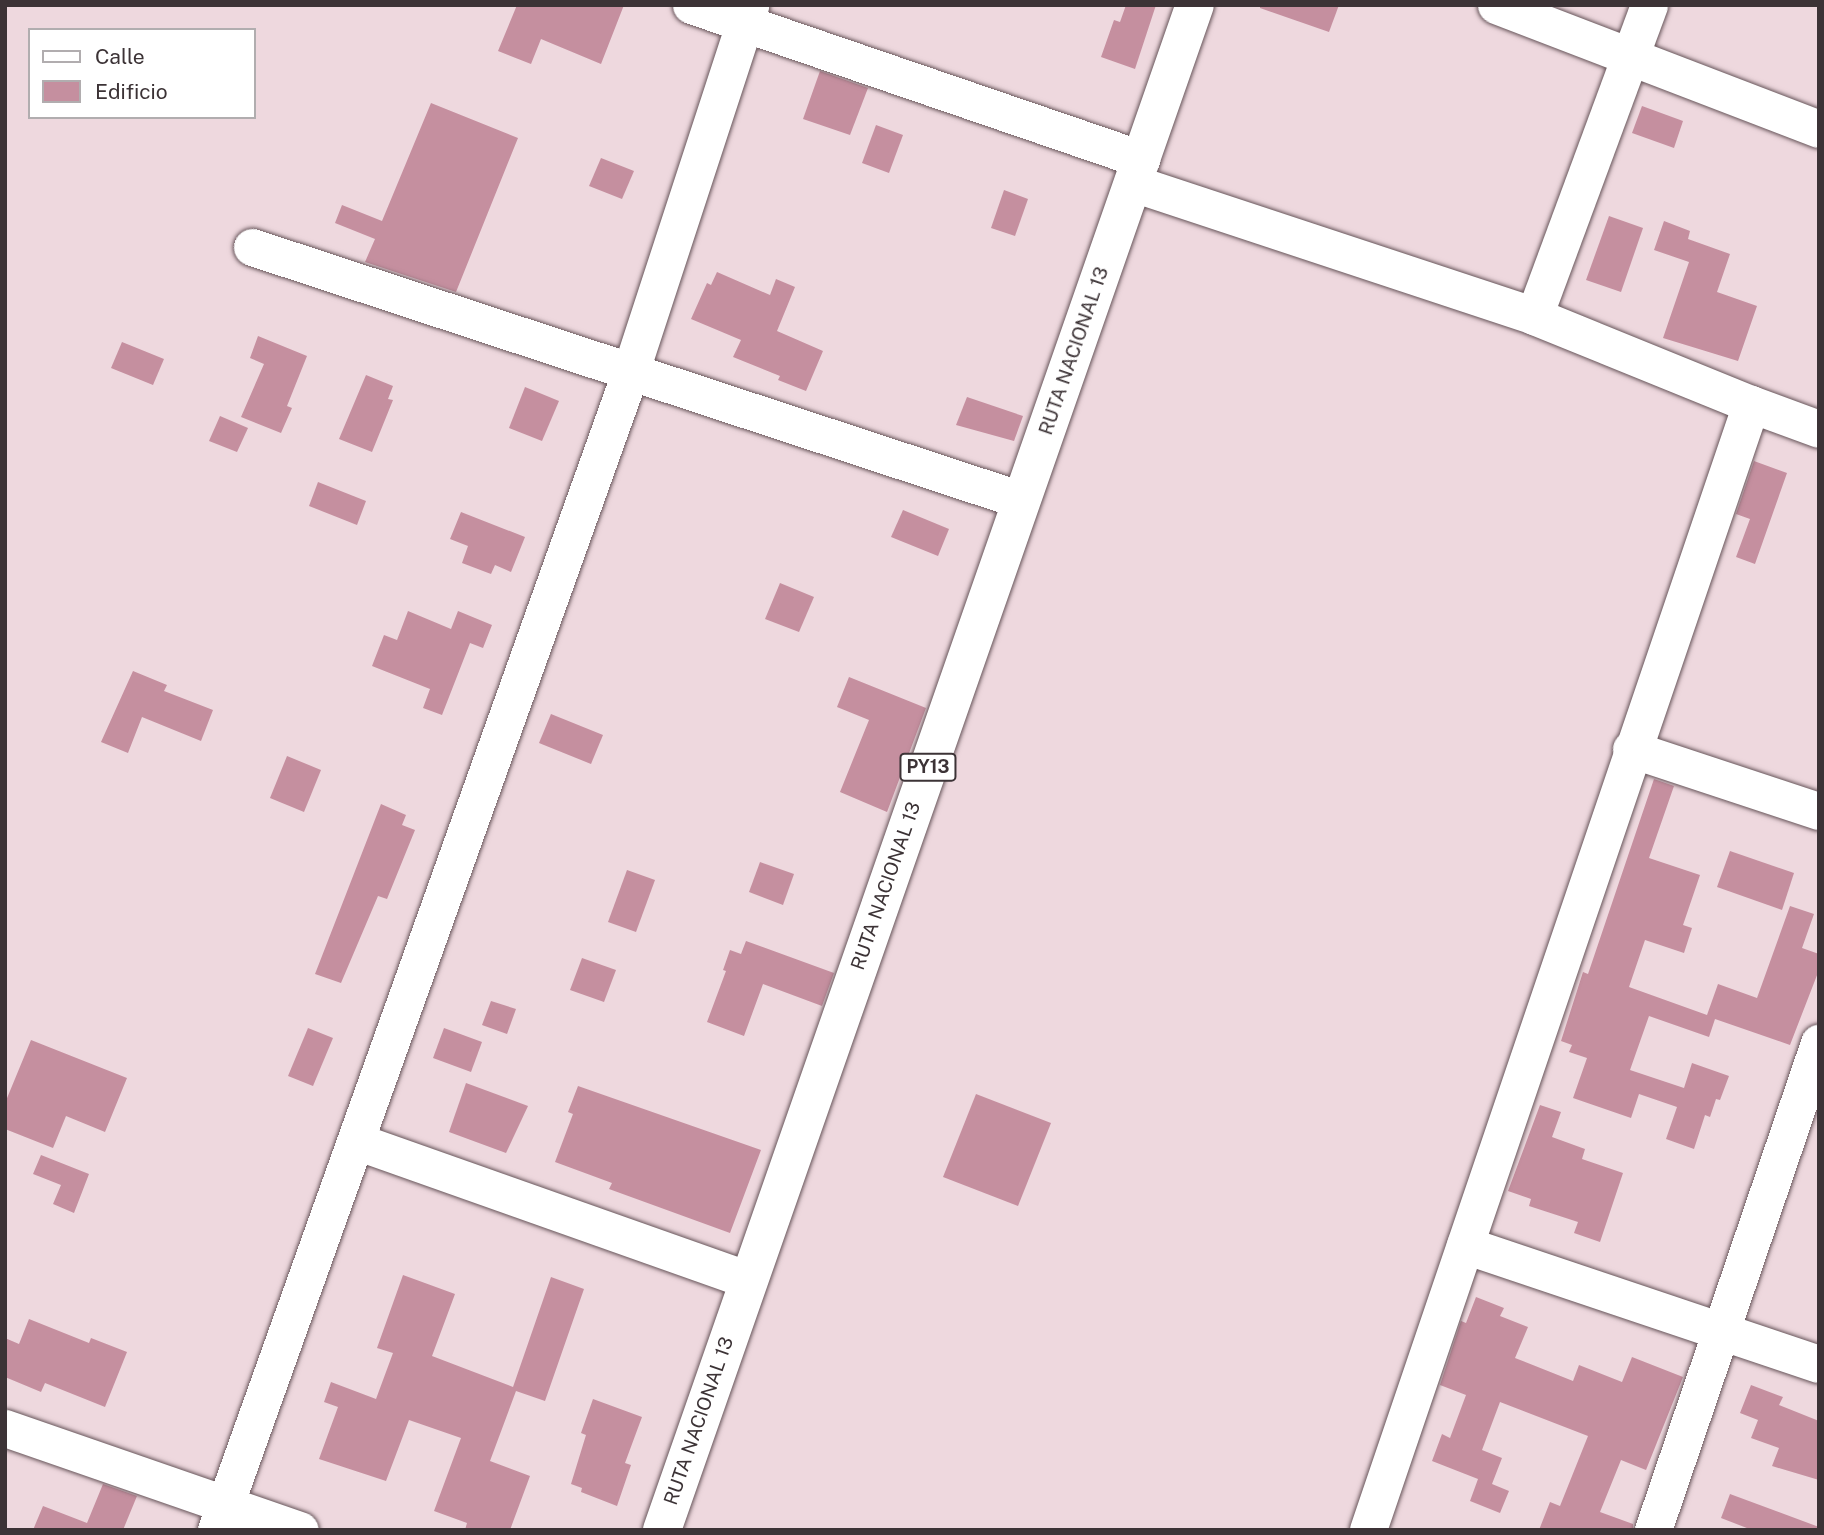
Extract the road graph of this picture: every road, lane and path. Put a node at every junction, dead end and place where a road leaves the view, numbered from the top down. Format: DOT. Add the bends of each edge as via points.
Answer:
graph roads {
  1 [pos="691,5"];
  2 [pos="1195,5"];
  3 [pos="1496,5"];
  4 [pos="1649,5"];
  5 [pos="747,14"];
  6 [pos="1632,60"];
  7 [pos="1819,130"];
  8 [pos="1137,171"];
  9 [pos="252,247"];
  10 [pos="1534,316"];
  11 [pos="630,373"];
  12 [pos="1751,404"];
  13 [pos="1819,429"];
  14 [pos="1021,500"];
  15 [pos="1631,749"];
  16 [pos="1819,811"];
  17 [pos="1819,1043"];
  18 [pos="356,1141"];
  19 [pos="1465,1245"];
  20 [pos="748,1280"];
  21 [pos="1720,1332"];
  22 [pos="1819,1364"];
  23 [pos="5,1428"];
  24 [pos="221,1518"];
  25 [pos="300,1530"];
  26 [pos="662,1530"];
  27 [pos="1368,1530"];
  28 [pos="1653,1530"];
  1 -- 5 [label="street"];
  2 -- 8 [label="highway, RUTA NACIONAL 13 / PY13"];
  3 -- 6 [label="street"];
  4 -- 6 [label="street"];
  5 -- 8 [label="street"];
  5 -- 11 [label="street"];
  6 -- 7 [label="street"];
  6 -- 10 [label="street"];
  8 -- 10 [label="street"];
  8 -- 14 [label="highway, RUTA NACIONAL 13 / PY13"];
  9 -- 11 [label="street"];
  10 -- 12 [label="street"];
  11 -- 14 [label="street"];
  11 -- 18 [label="street"];
  12 -- 13 [label="street"];
  12 -- 15 [label="street"];
  14 -- 20 [label="highway, RUTA NACIONAL 13 / PY13"];
  15 -- 16 [label="street"];
  15 -- 19 [label="street"];
  17 -- 21 [label="street"];
  18 -- 20 [label="street"];
  18 -- 24 [label="street"];
  19 -- 21 [label="street"];
  19 -- 27 [label="street"];
  20 -- 26 [label="highway, RUTA NACIONAL 13 / PY13"];
  21 -- 22 [label="street"];
  21 -- 28 [label="street"];
  23 -- 24 [label="street"];
  24 -- 25 [label="street"];
}
